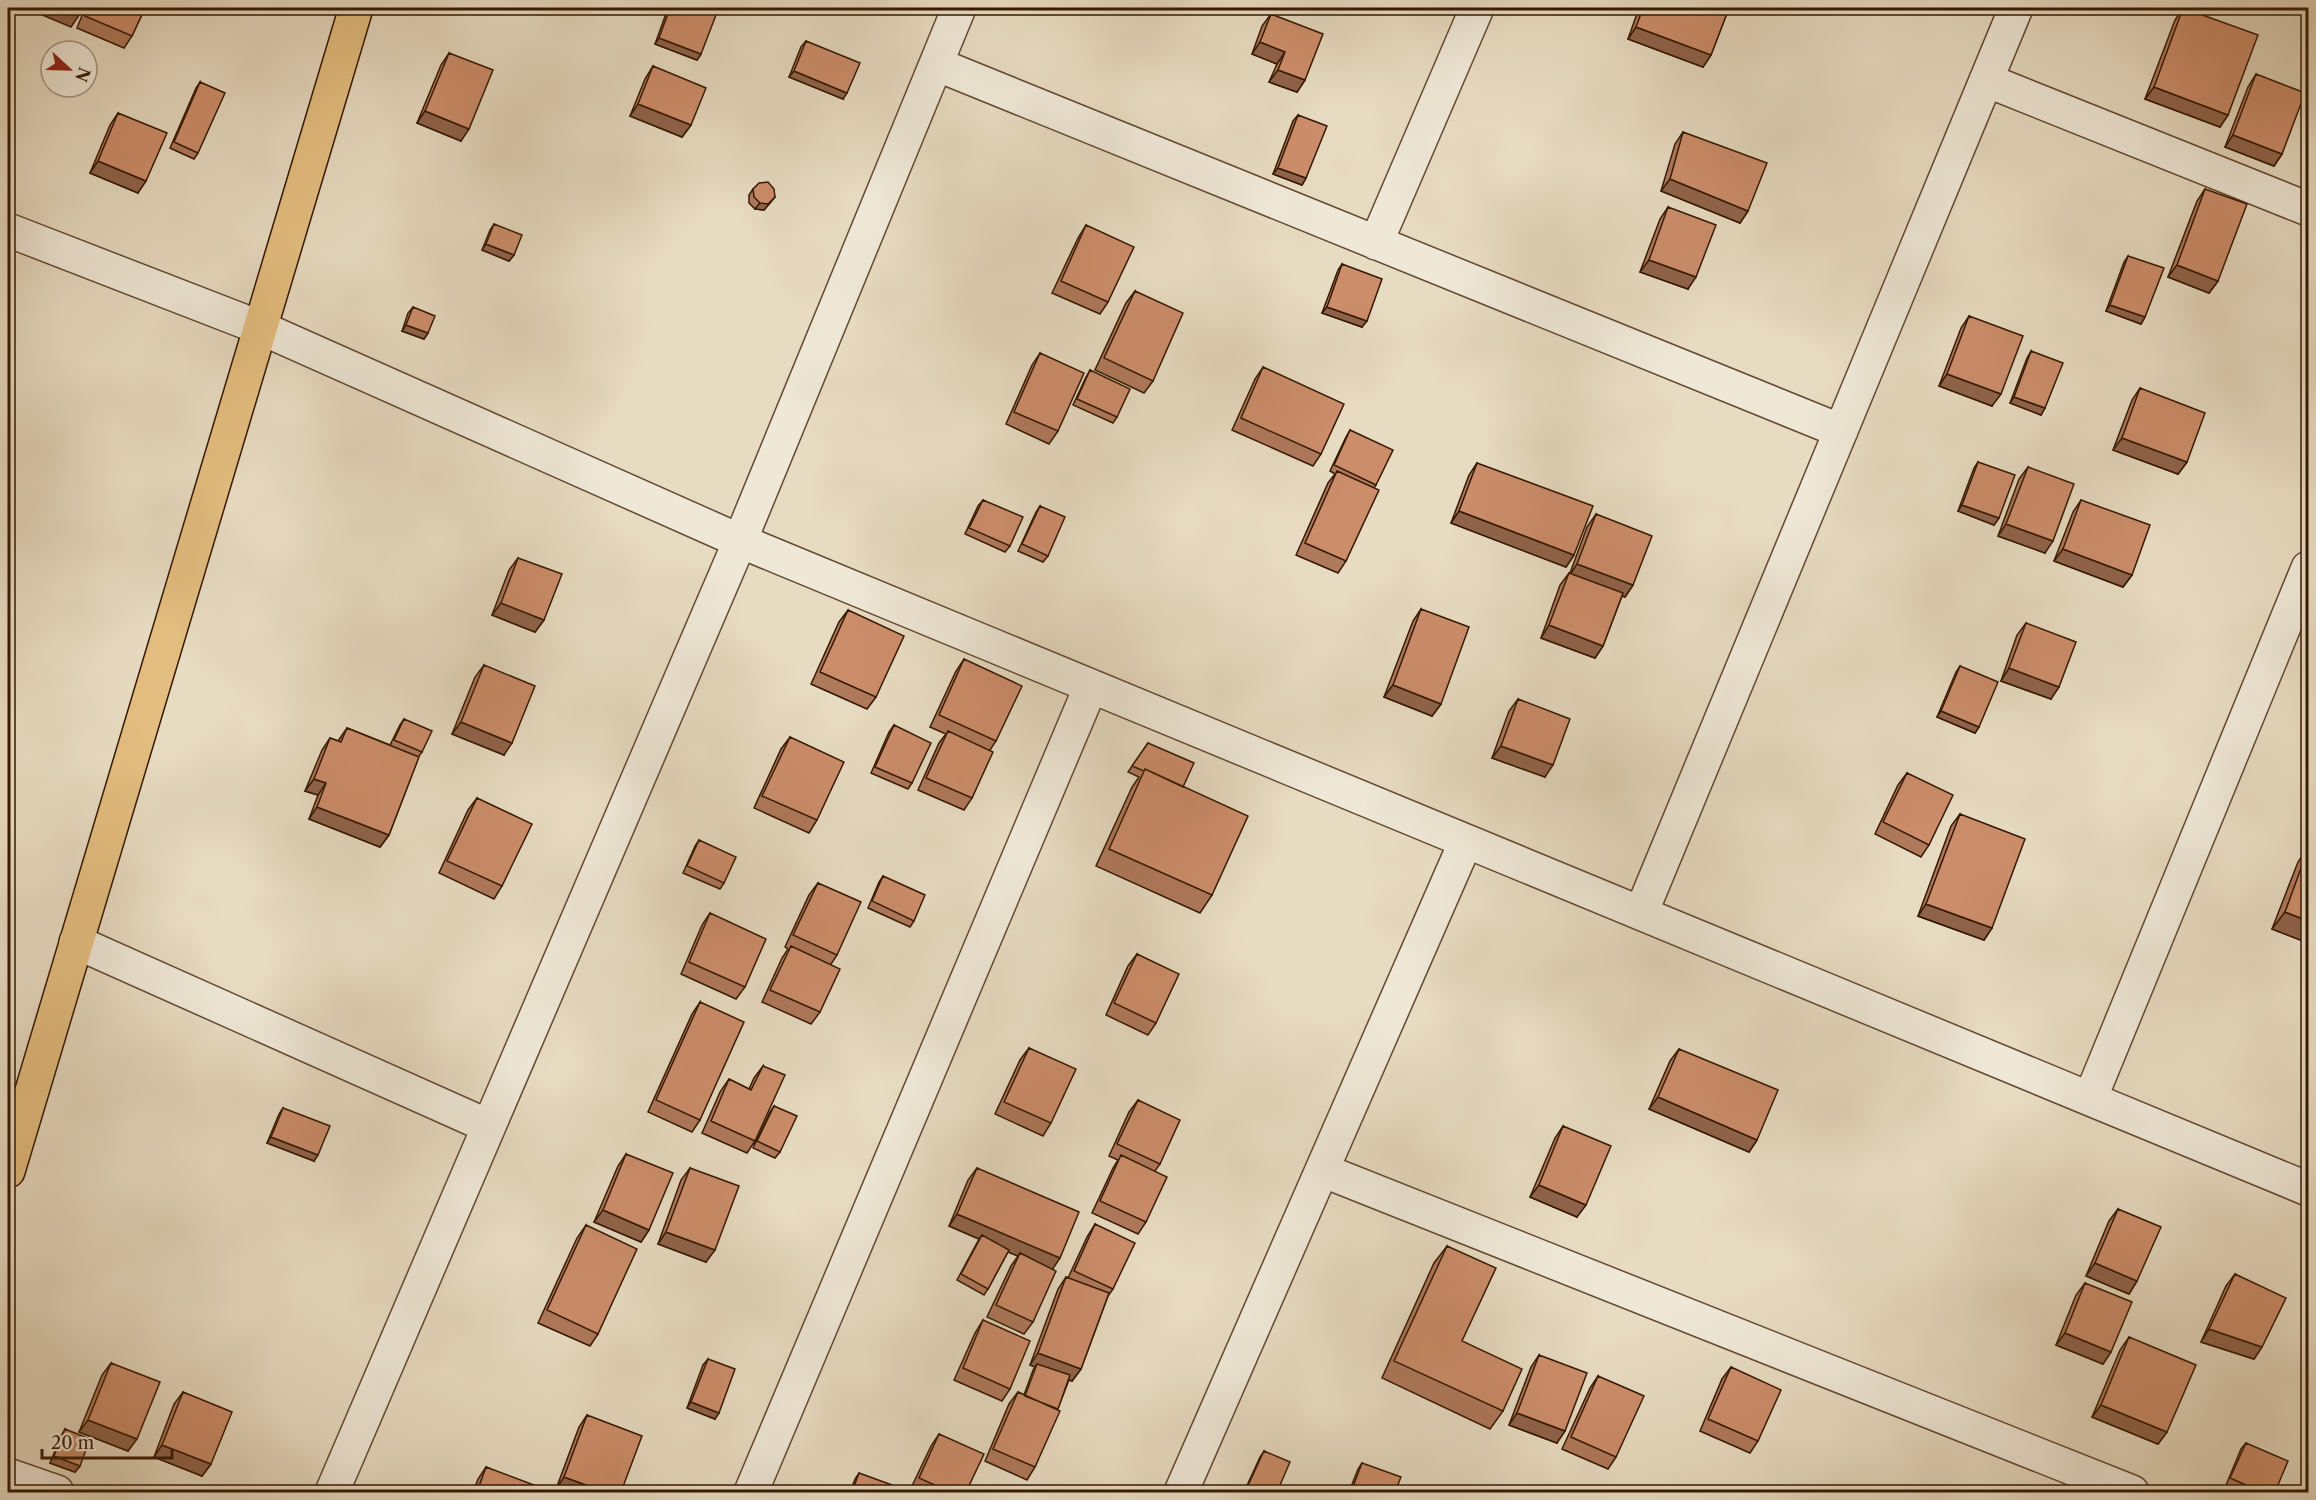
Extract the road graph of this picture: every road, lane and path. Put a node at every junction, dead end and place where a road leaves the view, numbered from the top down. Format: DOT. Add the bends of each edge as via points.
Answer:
graph roads {
  1 [pos="356,8"];
  2 [pos="959,8"];
  3 [pos="2016,8"];
  4 [pos="1466,11"];
  5 [pos="936,64"];
  6 [pos="1986,80"];
  7 [pos="2308,209"];
  8 [pos="8,230"];
  9 [pos="1376,243"];
  10 [pos="261,328"];
  11 [pos="1840,431"];
  12 [pos="740,541"];
  13 [pos="2308,568"];
  14 [pos="1091,686"];
  15 [pos="1466,841"];
  16 [pos="1641,913"];
  17 [pos="76,942"];
  18 [pos="2090,1099"];
  19 [pos="489,1126"];
  20 [pos="1322,1170"];
  21 [pos="8,1171"];
  22 [pos="2308,1189"];
  23 [pos="8,1475"];
  24 [pos="57,1492"];
  25 [pos="332,1492"];
  26 [pos="751,1492"];
  27 [pos="1181,1492"];
  28 [pos="2132,1492"];
  1 -- 10 [label="highway"];
  2 -- 5 [label="street"];
  3 -- 6 [label="street"];
  4 -- 9 [label="street"];
  5 -- 9 [label="street"];
  5 -- 12 [label="street"];
  6 -- 7 [label="street"];
  6 -- 11 [label="street"];
  8 -- 10 [label="street"];
  9 -- 11 [label="street"];
  10 -- 12 [label="street"];
  10 -- 17 [label="highway"];
  11 -- 16 [label="street"];
  12 -- 14 [label="street"];
  12 -- 19 [label="street"];
  13 -- 18 [label="street"];
  14 -- 15 [label="street"];
  14 -- 26 [label="street"];
  15 -- 16 [label="street"];
  15 -- 20 [label="street"];
  16 -- 18 [label="street"];
  17 -- 19 [label="street"];
  17 -- 21 [label="highway"];
  18 -- 22 [label="street"];
  19 -- 25 [label="street"];
  20 -- 27 [label="street"];
  20 -- 28 [label="street"];
  23 -- 24 [label="street"];
}
